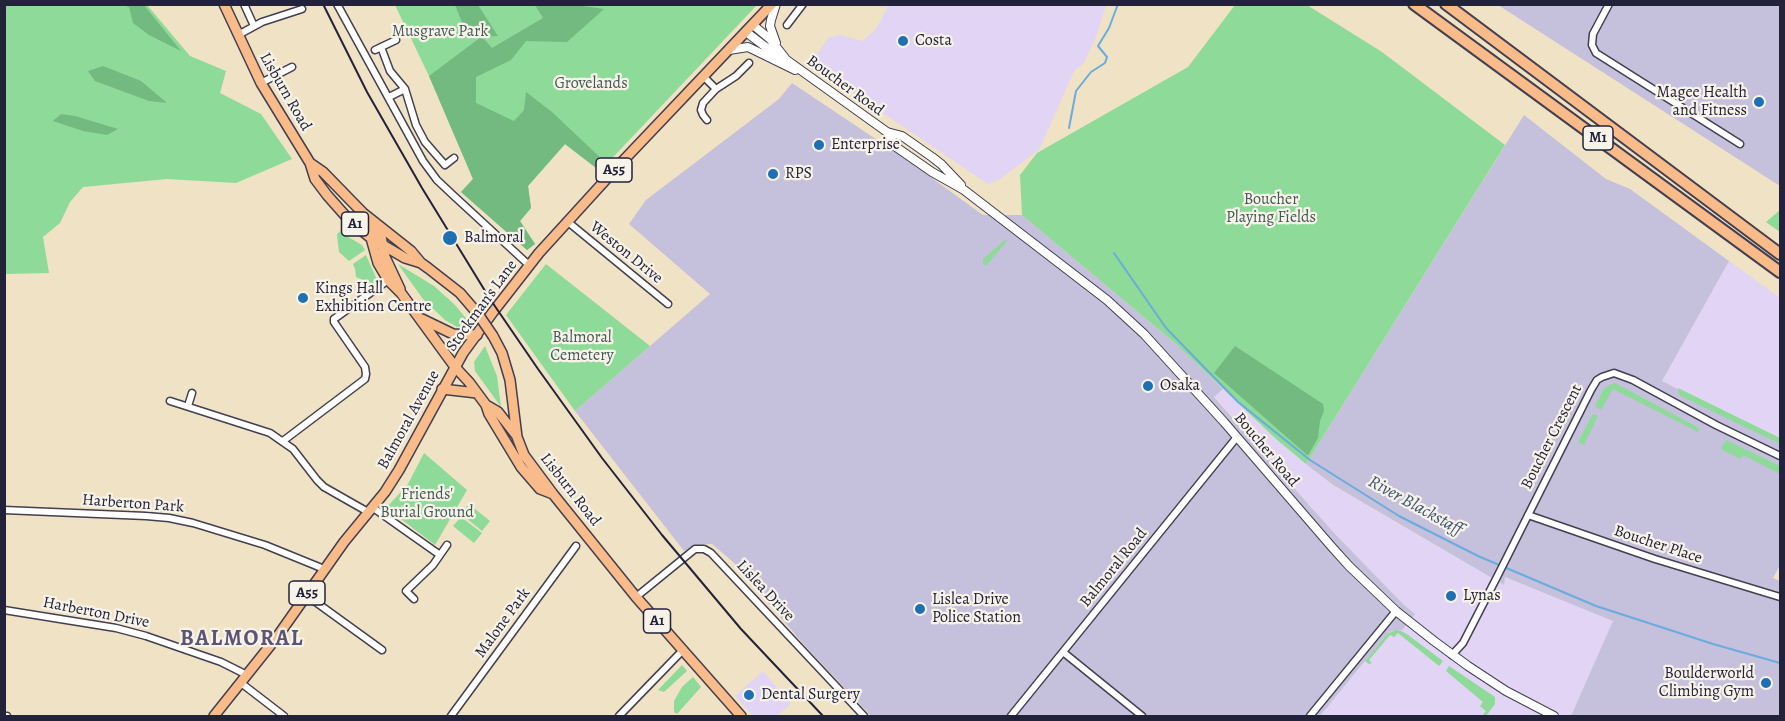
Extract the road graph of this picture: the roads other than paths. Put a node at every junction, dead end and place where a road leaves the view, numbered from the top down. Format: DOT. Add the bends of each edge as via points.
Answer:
graph roads {
  1 [pos="224,4"];
  2 [pos="244,4"];
  3 [pos="337,4"];
  4 [pos="772,4"];
  5 [pos="776,4"];
  6 [pos="803,4"];
  7 [pos="1414,4"];
  8 [pos="1446,4"];
  9 [pos="1609,4"];
  10 [pos="302,9"];
  11 [pos="787,25"];
  12 [pos="254,26"];
  13 [pos="750,28"];
  14 [pos="238,35"];
  15 [pos="396,40"];
  16 [pos="778,48"];
  17 [pos="729,50"];
  18 [pos="788,61"];
  19 [pos="749,63"];
  20 [pos="292,67"];
  21 [pos="703,76"];
  22 [pos="807,76"];
  23 [pos="261,83"];
  24 [pos="405,89"];
  25 [pos="716,89"];
  26 [pos="389,98"];
  27 [pos="707,120"];
  28 [pos="887,132"];
  29 [pos="1740,144"];
  30 [pos="454,158"];
  31 [pos="310,163"];
  32 [pos="964,190"];
  33 [pos="363,213"];
  34 [pos="568,222"];
  35 [pos="371,238"];
  36 [pos="382,246"];
  37 [pos="1780,254"];
  38 [pos="421,263"];
  39 [pos="530,266"];
  40 [pos="1780,272"];
  41 [pos="391,278"];
  42 [pos="668,304"];
  43 [pos="420,318"];
  44 [pos="477,335"];
  45 [pos="455,367"];
  46 [pos="442,389"];
  47 [pos="192,393"];
  48 [pos="477,393"];
  49 [pos="170,401"];
  50 [pos="486,405"];
  51 [pos="188,406"];
  52 [pos="517,437"];
  53 [pos="1237,438"];
  54 [pos="283,441"];
  55 [pos="1780,456"];
  56 [pos="552,494"];
  57 [pos="370,509"];
  58 [pos="4,510"];
  59 [pos="1528,515"];
  60 [pos="447,545"];
  61 [pos="576,546"];
  62 [pos="440,555"];
  63 [pos="324,569"];
  64 [pos="306,595"];
  65 [pos="636,597"];
  66 [pos="1780,597"];
  67 [pos="414,599"];
  68 [pos="4,610"];
  69 [pos="1396,611"];
  70 [pos="382,650"];
  71 [pos="683,650"];
  72 [pos="1063,652"];
  73 [pos="1452,655"];
  74 [pos="248,675"];
  75 [pos="241,683"];
  76 [pos="214,717"];
  77 [pos="284,717"];
  78 [pos="451,717"];
  79 [pos="619,717"];
  80 [pos="741,717"];
  81 [pos="864,717"];
  82 [pos="1011,717"];
  83 [pos="1142,717"];
  84 [pos="1310,717"];
  85 [pos="1554,717"];
  1 -- 14 [label="main road, A1"];
  2 -- 12 [label="street"];
  3 -- 26 [label="street"];
  4 -- 13 [label="main road, Stockman's Lane / A55"];
  5 -- 16 [label="street" via="770,26"];
  6 -- 11 [label="street"];
  7 -- 40 [label="highway, M1"];
  8 -- 37 [label="highway, M1"];
  9 -- 29 [label="street" via="1593,34 1596,53"];
  10 -- 12 [label="street"];
  12 -- 14 [label="street"];
  13 -- 16 [label="street, Boucher Road"];
  13 -- 17 [label="main road, Stockman's Lane / A55"];
  13 -- 18 [label="street, Boucher Road" via="763,46"];
  14 -- 23 [label="main road, Lisburn Road / A1"];
  15 -- 24 [label="street" via="378,49"];
  16 -- 18 [label="street, Boucher Road"];
  17 -- 21 [label="main road, Stockman's Lane / A55"];
  17 -- 22 [label="street" via="748,46"];
  18 -- 22 [label="street, Boucher Road"];
  19 -- 25 [label="street"];
  20 -- 23 [label="street"];
  21 -- 25 [label="street"];
  21 -- 34 [label="main road, Stockman's Lane / A55"];
  22 -- 28 [label="street, Boucher Road"];
  23 -- 31 [label="main road, Lisburn Road / A1"];
  24 -- 26 [label="street"];
  24 -- 30 [label="street" via="416,125 434,154 445,165"];
  25 -- 27 [label="street" via="703,103 701,110"];
  26 -- 39 [label="street" via="437,180"];
  28 -- 32 [label="street, Boucher Road" via="896,147"];
  28 -- 32 [label="street, Boucher Road" via="902,136 932,157"];
  31 -- 33 [label="main road, Lisburn Road / A1"];
  31 -- 35 [label="main road, Lisburn Road / A1" via="315,179 327,195"];
  32 -- 53 [label="street, Boucher Road" via="1107,300 1144,334"];
  33 -- 36 [label="main road, A1" via="363,220 381,236"];
  33 -- 38 [label="main road, Lisburn Road / A1"];
  34 -- 39 [label="main road, Stockman's Lane / A55"];
  34 -- 42 [label="street, Weston Drive"];
  35 -- 36 [label="main road, Lisburn Road / A1"];
  35 -- 41 [label="main road, A1" via="378,263"];
  36 -- 38 [label="main road, Lisburn Road / A1"];
  36 -- 41 [label="main road, A1"];
  38 -- 52 [label="main road, Lisburn Road / A1, bridge" via="460,293 493,336 510,381"];
  39 -- 44 [label="main road, Stockman's Lane / A55"];
  41 -- 43 [label="main road, A1"];
  41 -- 54 [label="street" via="334,319 365,367 365,379"];
  43 -- 44 [label="main road" via="453,334"];
  43 -- 45 [label="main road, A1"];
  44 -- 45 [label="main road, Stockman's Lane / A55"];
  45 -- 46 [label="main road, Balmoral Avenue / A55"];
  45 -- 48 [label="main road, A1"];
  46 -- 48 [label="main road"];
  46 -- 57 [label="main road, Balmoral Avenue / A55" via="399,470"];
  47 -- 51 [label="street"];
  48 -- 50 [label="main road, A1"];
  49 -- 51 [label="street"];
  50 -- 52 [label="main road, A1" via="498,412"];
  50 -- 56 [label="main road, A1" via="521,467 540,489"];
  51 -- 54 [label="street" via="261,429"];
  52 -- 56 [label="main road, Lisburn Road / A1" via="524,455"];
  53 -- 69 [label="street, Boucher Road" via="1331,546"];
  53 -- 72 [label="street, Balmoral Road"];
  54 -- 57 [label="street" via="324,487"];
  55 -- 59 [label="street, Boucher Crescent" via="1614,373 1597,380"];
  56 -- 65 [label="main road, Lisburn Road / A1"];
  57 -- 62 [label="street"];
  57 -- 63 [label="main road, Balmoral Avenue / A55"];
  58 -- 63 [label="street, Harberton Park" via="169,518 266,545"];
  59 -- 66 [label="street, Boucher Place"];
  59 -- 73 [label="street, Boucher Crescent" via="1463,643"];
  60 -- 62 [label="street"];
  61 -- 78 [label="street, Malone Park"];
  62 -- 67 [label="street" via="406,591"];
  63 -- 64 [label="main road, Balmoral Avenue / A55"];
  64 -- 70 [label="street"];
  64 -- 74 [label="main road, Balmoral Avenue / A55"];
  65 -- 71 [label="main road, Lisburn Road / A1"];
  65 -- 81 [label="street, Lislea Drive" via="695,549 704,549"];
  68 -- 74 [label="street, Harberton Drive" via="116,628"];
  69 -- 73 [label="street, Boucher Road"];
  69 -- 84 [label="street"];
  71 -- 79 [label="street"];
  71 -- 80 [label="main road, Lisburn Road / A1"];
  72 -- 82 [label="street, Balmoral Road"];
  72 -- 83 [label="street"];
  73 -- 85 [label="street, Boucher Road"];
  74 -- 75 [label="main road, Balmoral Avenue / A55"];
  75 -- 76 [label="main road, Balmoral Avenue / A55"];
  75 -- 77 [label="street"];
}
